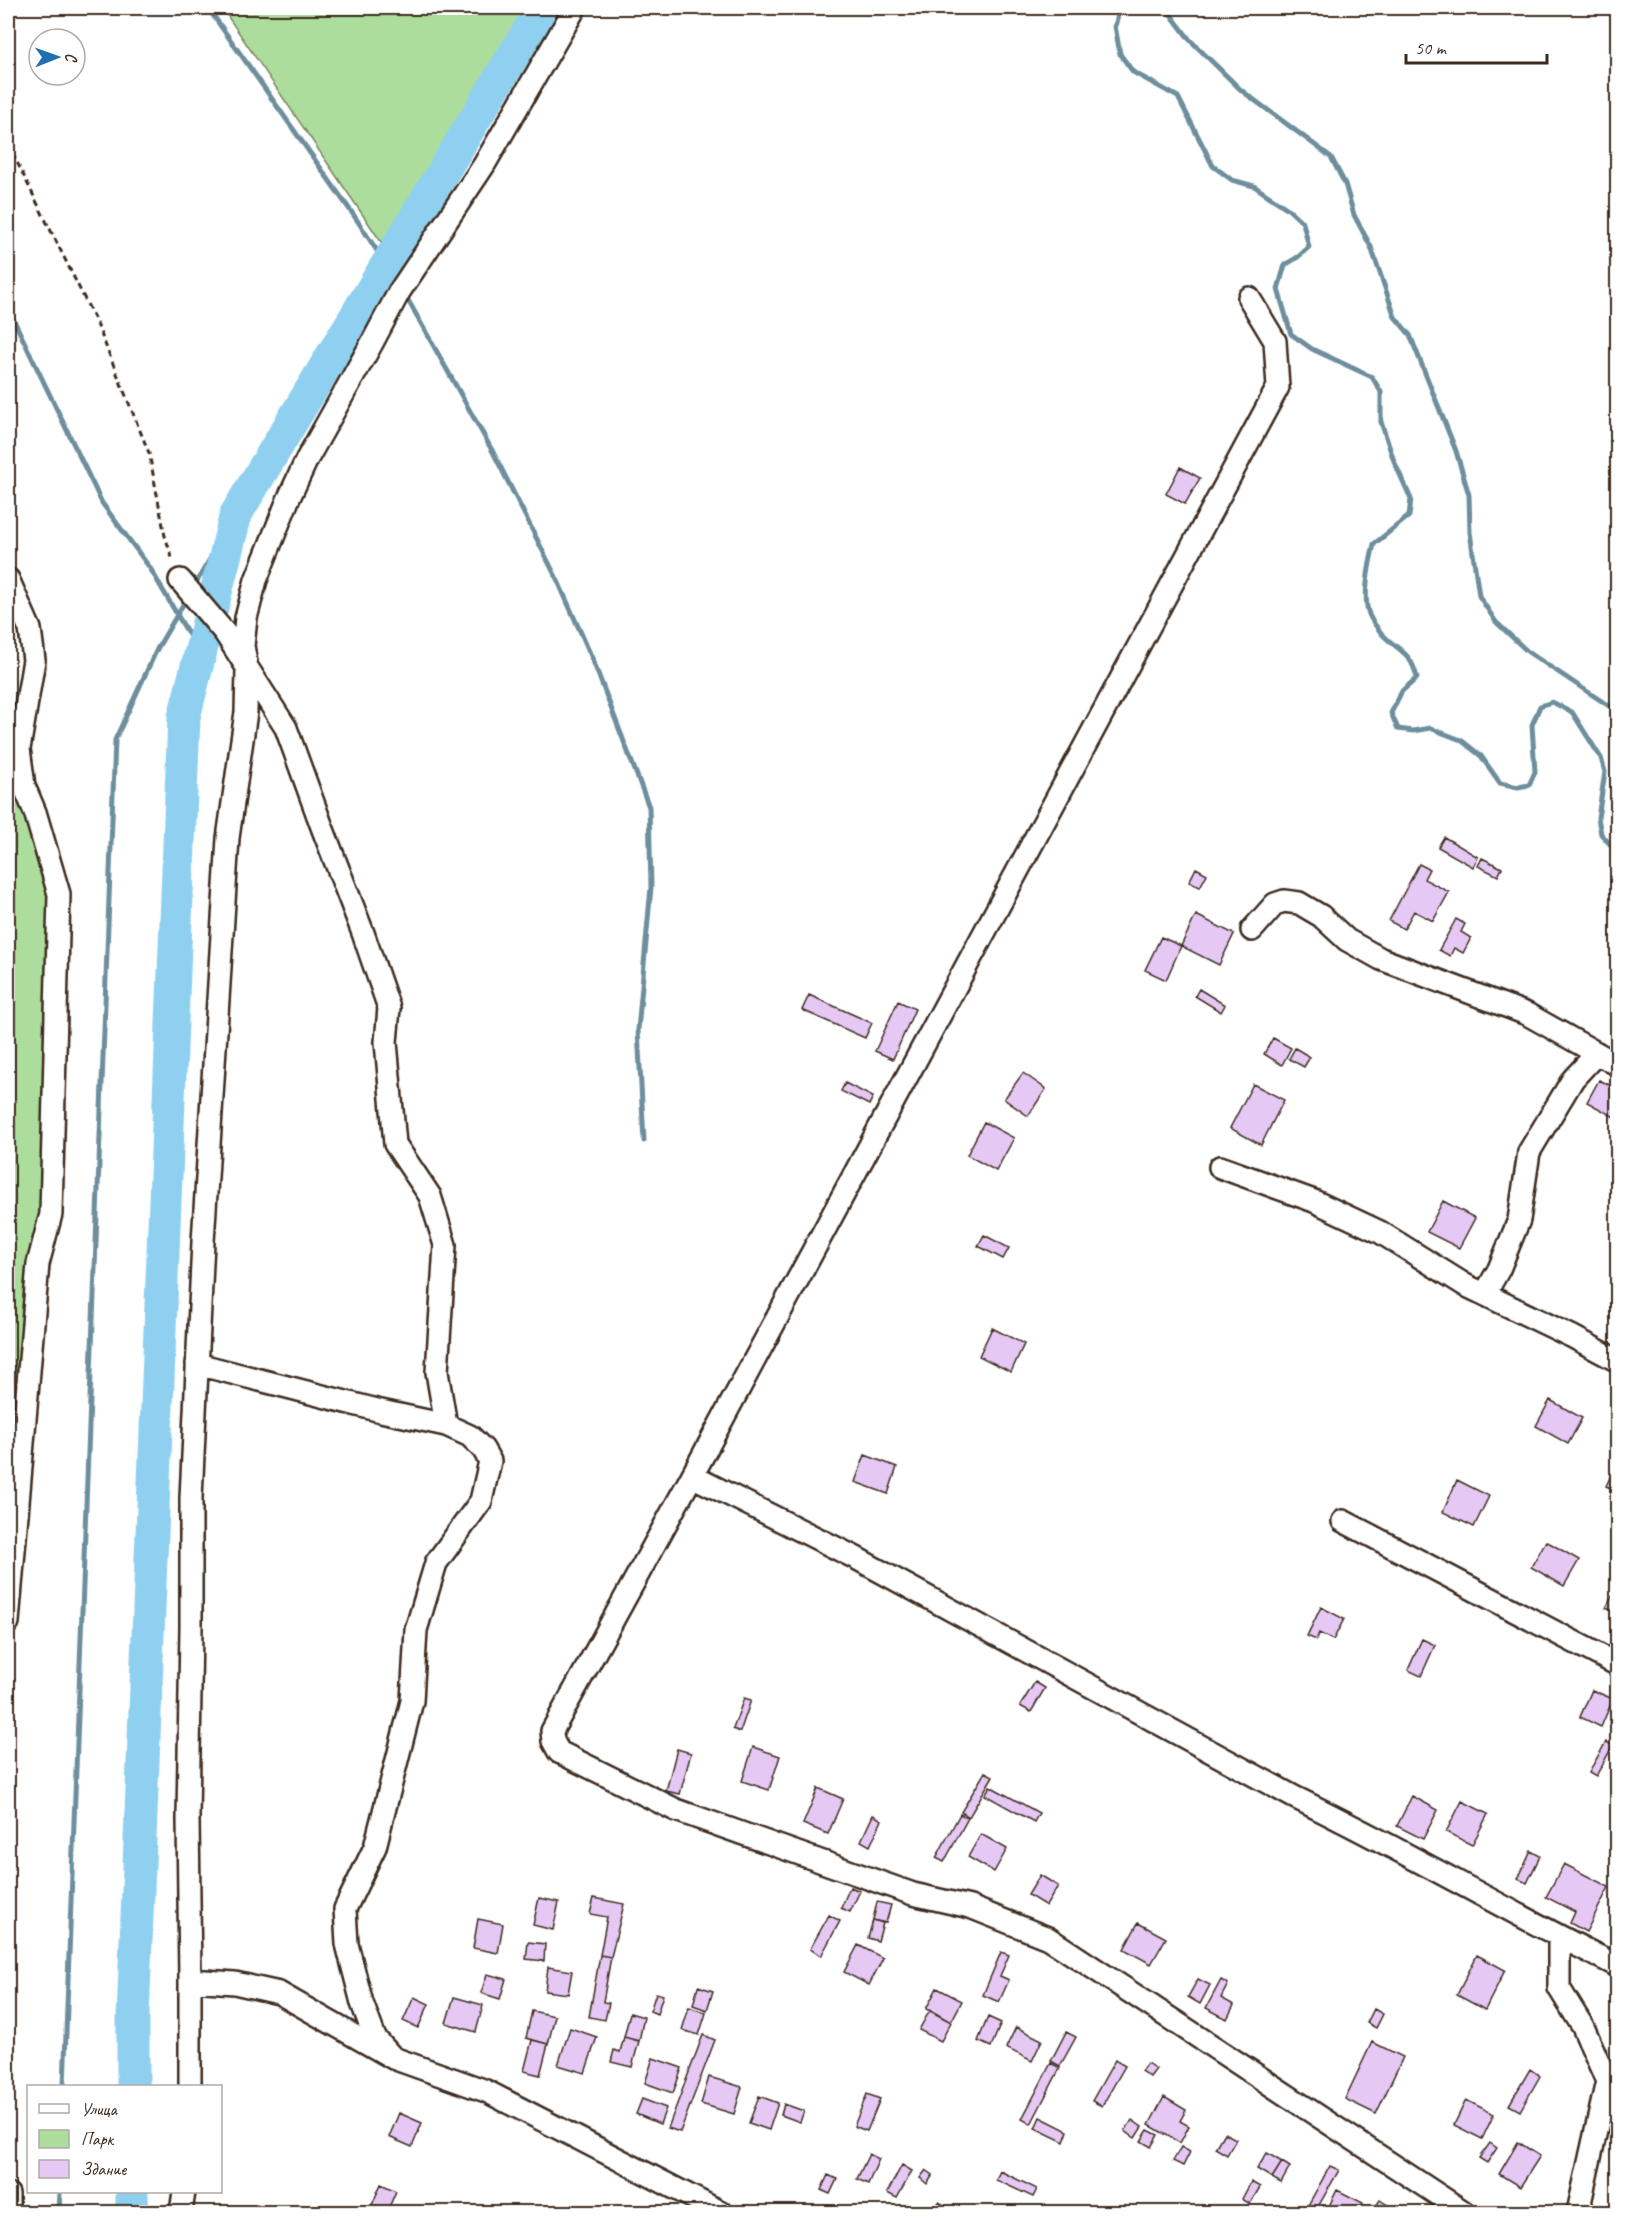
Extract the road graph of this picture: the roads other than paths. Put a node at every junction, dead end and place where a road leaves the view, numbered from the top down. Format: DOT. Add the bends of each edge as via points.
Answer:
graph roads {
  1 [pos="575,8"];
  2 [pos="1249,297"];
  3 [pos="8,579"];
  4 [pos="180,580"];
  5 [pos="247,668"];
  6 [pos="1251,930"];
  7 [pos="1597,1053"];
  8 [pos="1617,1065"];
  9 [pos="1220,1167"];
  10 [pos="1485,1294"];
  11 [pos="1617,1361"];
  12 [pos="197,1364"];
  13 [pos="446,1425"];
  14 [pos="692,1476"];
  15 [pos="1343,1521"];
  16 [pos="8,1622"];
  17 [pos="1617,1665"];
  18 [pos="1559,1937"];
  19 [pos="1617,1966"];
  20 [pos="190,1980"];
  21 [pos="393,2058"];
  22 [pos="190,2085"];
  23 [pos="184,2193"];
  24 [pos="8,2194"];
  25 [pos="8,2212"];
  26 [pos="181,2212"];
  27 [pos="721,2212"];
  28 [pos="1464,2212"];
  29 [pos="1578,2212"];
  1 -- 5 [label="street" via="484,165 399,292 307,459 260,570 246,618 243,646"];
  2 -- 14 [label="street" via="1275,341 1278,387"];
  3 -- 16 [label="street" via="30,629 34,660 19,749 24,786 58,894 51,1214 38,1264"];
  4 -- 5 [label="street" via="225,633"];
  5 -- 12 [label="street" via="246,712 228,838"];
  5 -- 13 [label="street" via="286,728 389,1008 386,1042 395,1144 430,1196 445,1245 437,1372"];
  6 -- 7 [label="street" via="1275,904 1299,903 1322,916 1347,940 1381,958 1527,1014"];
  7 -- 8 [label="street"];
  7 -- 10 [label="street" via="1573,1079 1529,1152 1519,1220"];
  9 -- 10 [label="street" via="1314,1201 1380,1232"];
  10 -- 11 [label="street"];
  12 -- 13 [label="street"];
  12 -- 20 [label="street" via="191,1498"];
  13 -- 21 [label="street" via="470,1436 490,1461 481,1502 436,1563 416,1630 412,1701 375,1847 345,1909 347,1944 362,2003 375,2038"];
  14 -- 18 [label="street" via="856,1558"];
  14 -- 28 [label="street" via="552,1731 552,1741 559,1752 676,1810 913,1894 970,1907 1048,1938"];
  15 -- 17 [label="street"];
  18 -- 19 [label="street"];
  18 -- 29 [label="street" via="1558,1988 1583,2027 1607,2081"];
  20 -- 21 [label="street" via="235,1983 279,1993"];
  20 -- 22 [label="street"];
  21 -- 27 [label="street" via="486,2091"];
  23 -- 26 [label="street"];
  24 -- 25 [label="street"];
}
